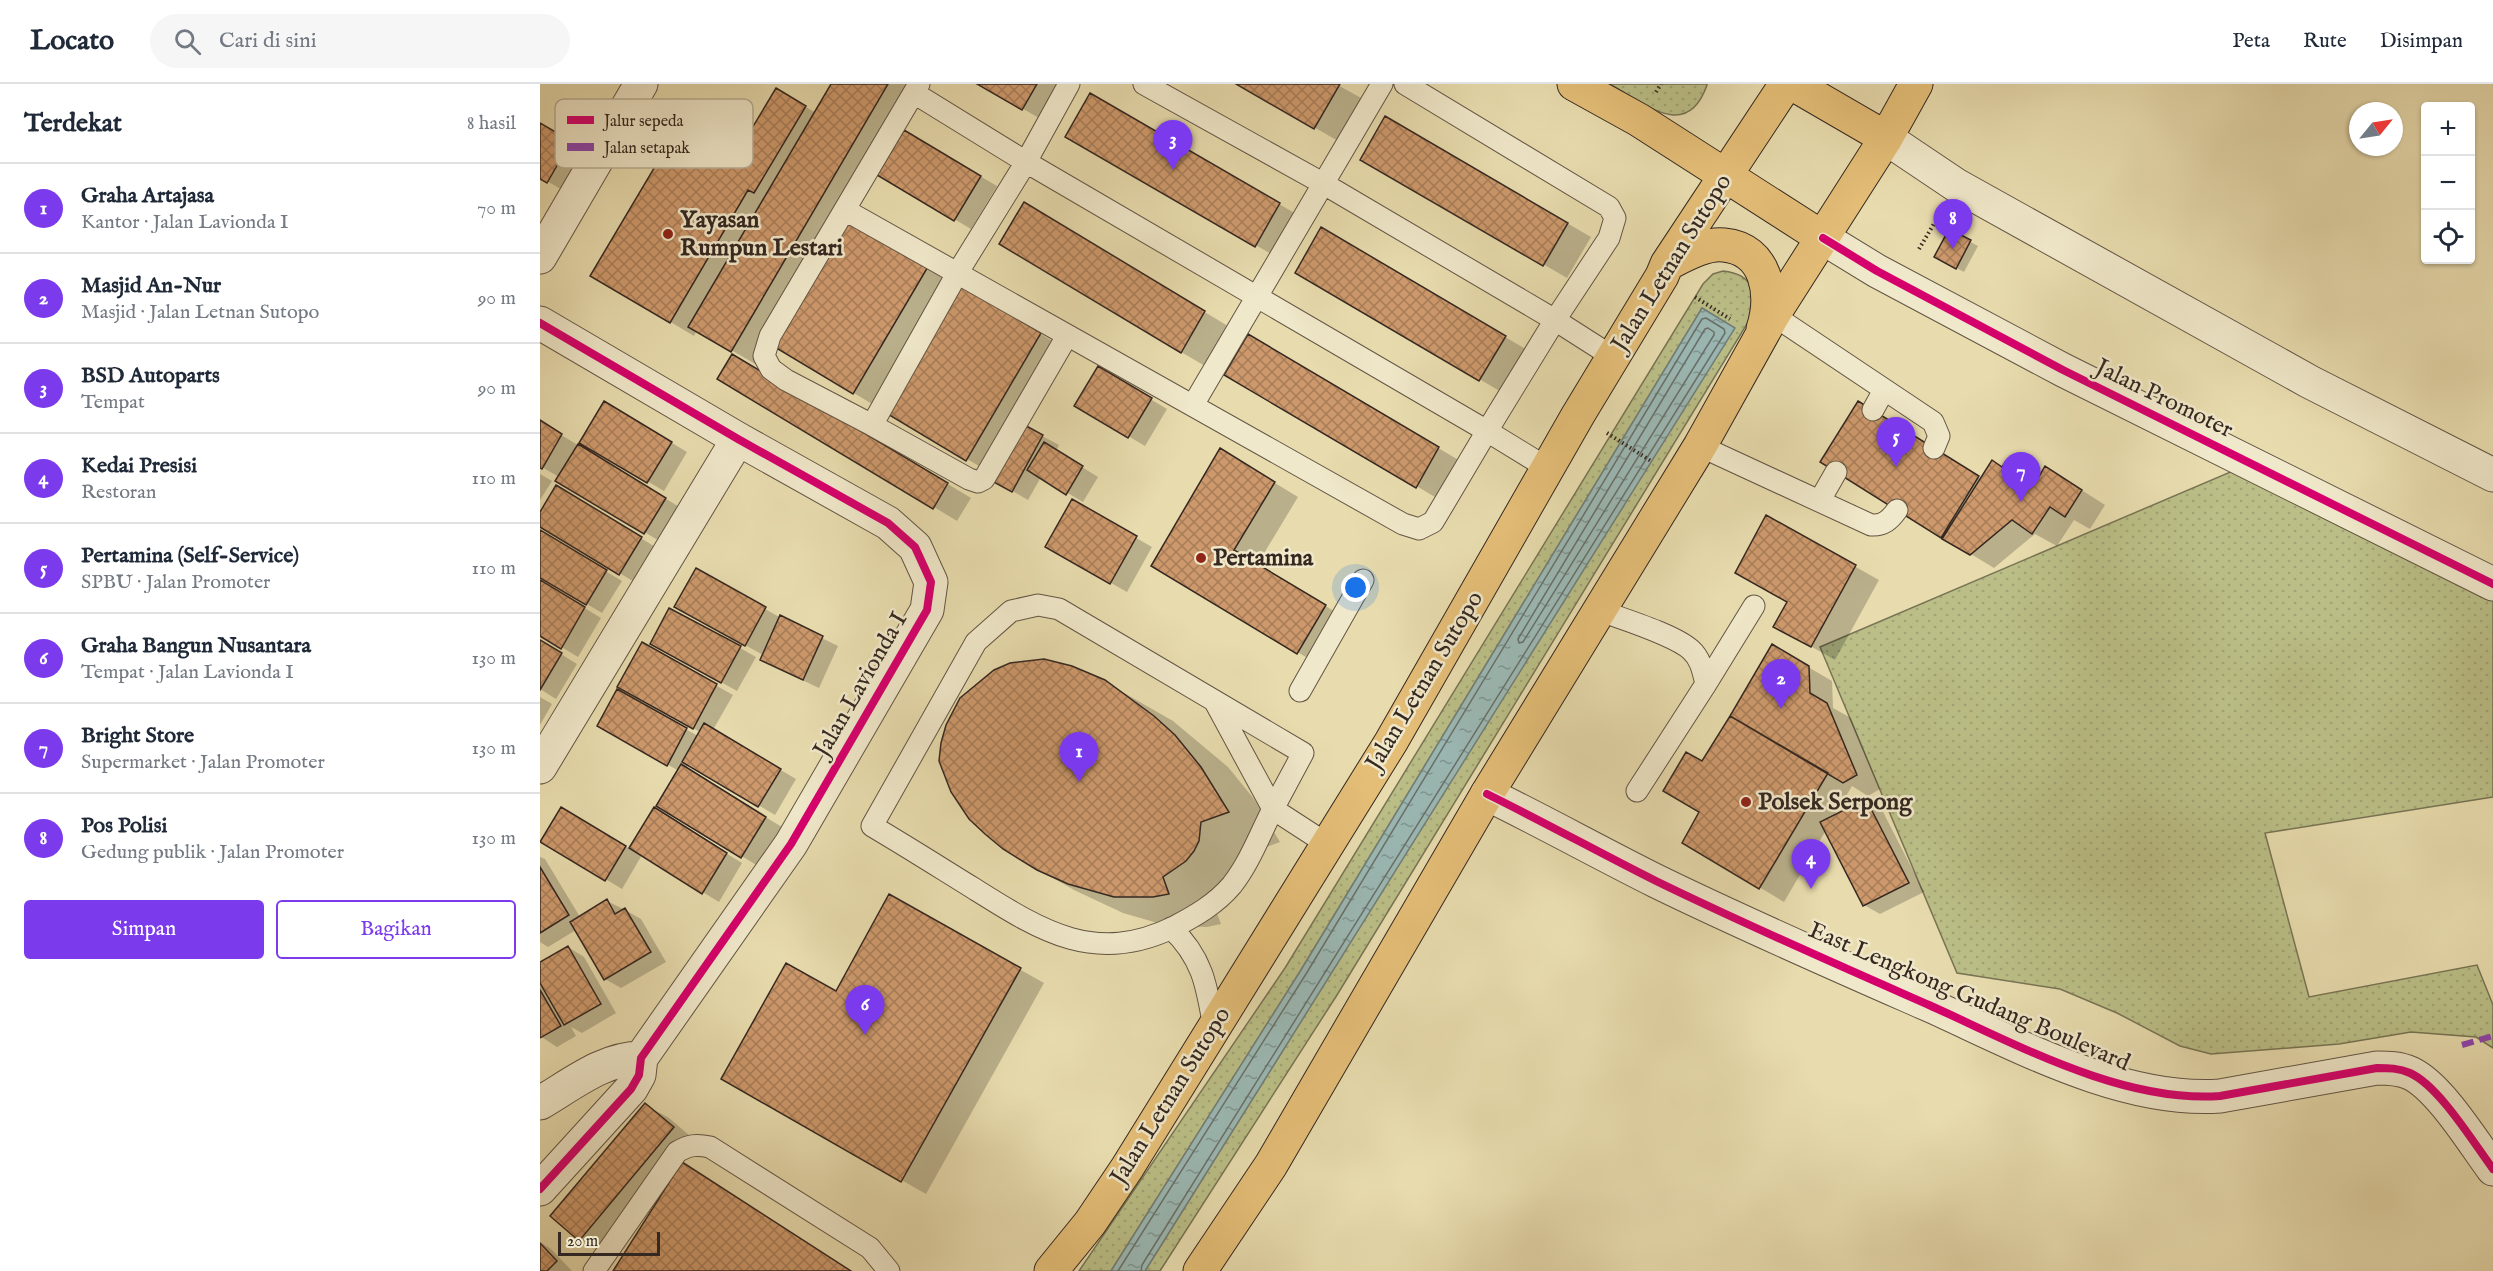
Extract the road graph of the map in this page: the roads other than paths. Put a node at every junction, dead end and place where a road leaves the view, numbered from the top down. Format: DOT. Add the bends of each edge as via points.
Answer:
graph roads {
  1 [pos="641,84"];
  2 [pos="1069,84"];
  3 [pos="1144,84"];
  4 [pos="1382,84"];
  5 [pos="1405,84"];
  6 [pos="1574,84"];
  7 [pos="1786,84"];
  8 [pos="1793,84"];
  9 [pos="1916,84"];
  10 [pos="917,89"];
  11 [pos="632,99"];
  12 [pos="1886,138"];
  13 [pos="1026,162"];
  14 [pos="592,168"];
  15 [pos="1727,175"];
  16 [pos="1324,184"];
  17 [pos="845,210"];
  18 [pos="1823,238"];
  19 [pos="540,257"];
  20 [pos="1667,264"];
  21 [pos="958,272"];
  22 [pos="1257,296"];
  23 [pos="1555,320"];
  24 [pos="540,323"];
  25 [pos="1756,324"];
  26 [pos="1067,336"];
  27 [pos="1613,357"];
  28 [pos="1884,390"];
  29 [pos="1193,405"];
  30 [pos="1873,410"];
  31 [pos="872,425"];
  32 [pos="1487,431"];
  33 [pos="738,439"];
  34 [pos="1700,446"];
  35 [pos="1934,448"];
  36 [pos="1549,469"];
  37 [pos="1836,472"];
  38 [pos="2493,475"];
  39 [pos="1820,500"];
  40 [pos="1897,510"];
  41 [pos="1363,580"];
  42 [pos="2493,584"];
  43 [pos="1755,606"];
  44 [pos="1601,611"];
  45 [pos="1706,684"];
  46 [pos="1300,691"];
  47 [pos="1215,702"];
  48 [pos="540,767"];
  49 [pos="1637,792"];
  50 [pos="1487,794"];
  51 [pos="1273,809"];
  52 [pos="1327,843"];
  53 [pos="1171,928"];
  54 [pos="1214,1028"];
  55 [pos="641,1058"];
  56 [pos="540,1103"];
  57 [pos="2493,1169"];
  58 [pos="540,1189"];
  59 [pos="594,1271"];
  60 [pos="888,1271"];
  61 [pos="1051,1271"];
  62 [pos="1200,1271"];
  1 -- 11 [label="street"];
  2 -- 13 [label="lane"];
  3 -- 16 [label="lane"];
  4 -- 16 [label="lane"];
  5 -- 23 [label="lane" via="1609,207 1615,218 1609,238"];
  6 -- 15 [label="main road"];
  7 -- 15 [label="main road, Jalan Letnan Sutopo"];
  8 -- 12 [label="main road"];
  9 -- 12 [label="main road"];
  10 -- 13 [label="lane"];
  10 -- 17 [label="lane"];
  12 -- 18 [label="main road"];
  12 -- 38 [label="street" via="1956,185 2227,336"];
  13 -- 21 [label="lane"];
  13 -- 22 [label="lane"];
  14 -- 19 [label="street"];
  15 -- 18 [label="main road"];
  15 -- 20 [label="main road, Jalan Letnan Sutopo"];
  16 -- 22 [label="lane"];
  16 -- 23 [label="lane"];
  17 -- 21 [label="lane"];
  17 -- 31 [label="lane" via="770,336 764,356 771,369 786,380"];
  18 -- 25 [label="main road"];
  18 -- 42 [label="street, Jalan Promoter" via="2063,370"];
  20 -- 25 [label="main road" via="1698,249 1723,244 1745,250 1763,269 1768,293 1765,322"];
  20 -- 27 [label="main road, Jalan Letnan Sutopo"];
  21 -- 26 [label="lane"];
  21 -- 31 [label="lane"];
  22 -- 29 [label="lane"];
  22 -- 32 [label="lane"];
  23 -- 27 [label="lane"];
  23 -- 32 [label="lane"];
  24 -- 33 [label="street, Jalan Lavionda I"];
  25 -- 28 [label="lane"];
  25 -- 34 [label="main road"];
  26 -- 29 [label="lane"];
  26 -- 31 [label="lane" via="984,479 978,482"];
  27 -- 36 [label="main road, Jalan Letnan Sutopo"];
  28 -- 30 [label="lane"];
  28 -- 35 [label="lane" via="1933,422 1939,436"];
  29 -- 32 [label="lane" via="1403,524 1419,529 1433,522"];
  32 -- 36 [label="lane"];
  33 -- 48 [label="street"];
  33 -- 55 [label="street, Jalan Lavionda I" via="888,523 915,547 931,582 927,610 791,844"];
  34 -- 39 [label="lane"];
  34 -- 44 [label="main road"];
  36 -- 52 [label="main road, Jalan Letnan Sutopo" via="1391,742"];
  37 -- 39 [label="lane"];
  39 -- 40 [label="lane" via="1871,525 1879,526"];
  41 -- 46 [label="lane"];
  43 -- 45 [label="lane"];
  44 -- 45 [label="lane" via="1656,631 1691,650 1701,665"];
  44 -- 50 [label="main road"];
  45 -- 49 [label="lane"];
  47 -- 51 [label="lane"];
  47 -- 51 [label="lane" via="1303,753"];
  47 -- 53 [label="lane" via="1059,609 1038,605 1011,611 976,642 872,826 1021,918 1060,936 1127,944"];
  50 -- 57 [label="street, East Lengkong Gudang Boulevard" via="1656,881 1823,958 1995,1035 2124,1086 2196,1098 2377,1068 2409,1072 2438,1095"];
  50 -- 62 [label="main road" via="1271,1165"];
  51 -- 52 [label="lane"];
  51 -- 53 [label="lane" via="1231,885 1215,902"];
  52 -- 54 [label="main road, Jalan Letnan Sutopo"];
  53 -- 54 [label="lane" via="1202,969"];
  54 -- 61 [label="main road, Jalan Letnan Sutopo" via="1121,1177"];
  55 -- 56 [label="street" via="612,1062"];
  55 -- 58 [label="street, Jalan Lavionda I" via="632,1089"];
  59 -- 60 [label="lane" via="677,1152 698,1144 710,1147 870,1248"];
}
